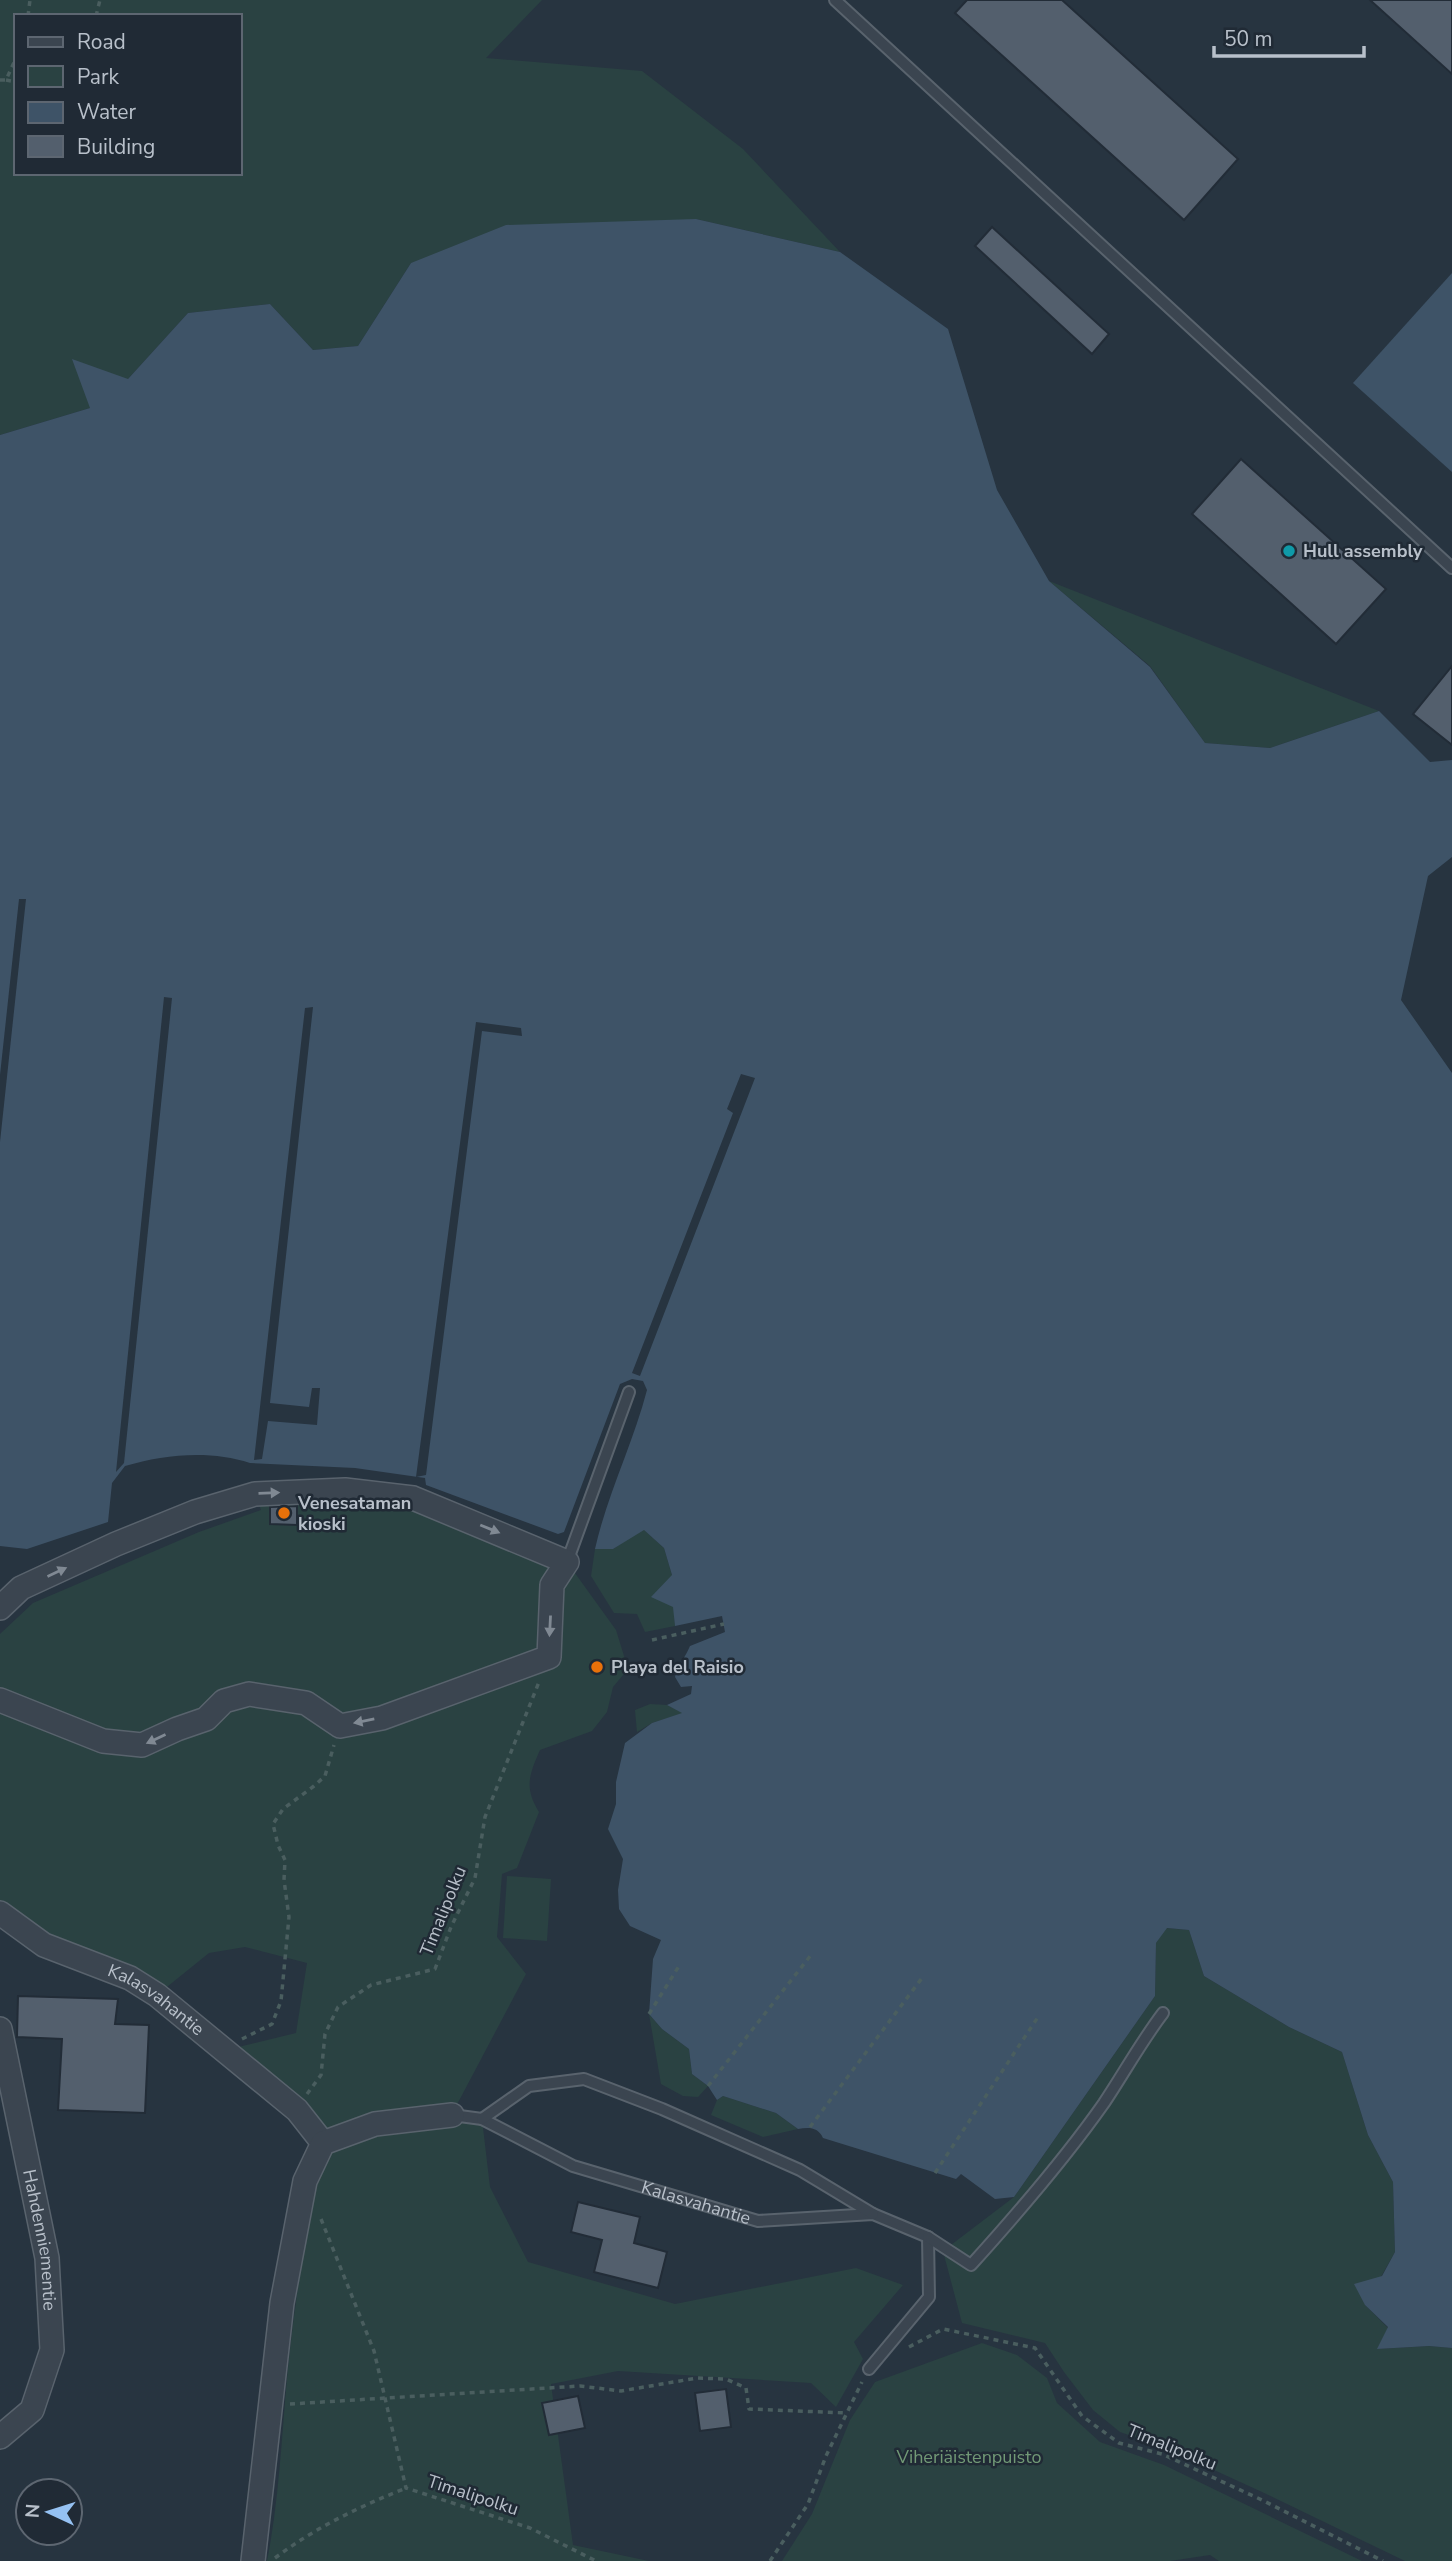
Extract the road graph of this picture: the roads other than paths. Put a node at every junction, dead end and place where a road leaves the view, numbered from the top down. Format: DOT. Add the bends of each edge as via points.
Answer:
graph roads {
  1 [pos="835,0"];
  2 [pos="1452,568"];
  3 [pos="629,1392"];
  4 [pos="567,1562"];
  5 [pos="0,1608"];
  6 [pos="0,1700"];
  7 [pos="0,1913"];
  8 [pos="1163,2013"];
  9 [pos="0,2029"];
  10 [pos="452,2115"];
  11 [pos="482,2119"];
  12 [pos="323,2143"];
  13 [pos="873,2214"];
  14 [pos="928,2237"];
  15 [pos="869,2369"];
  16 [pos="0,2437"];
  17 [pos="253,2561"];
  1 -- 2 [label="lane"];
  3 -- 4 [label="lane"];
  5 -- 4 [label="street, one-way" via="21,1588 116,1544 255,1494 345,1490 413,1499"];
  4 -- 6 [label="street, one-way" via="552,1585 549,1657 382,1717 340,1726 306,1703 249,1694 224,1701 206,1719 142,1745 103,1741"];
  7 -- 12 [label="street, Kalasvahantie" via="44,1945 130,1978 157,1995 297,2110"];
  8 -- 14 [label="lane, Kalasvahantie" via="1103,2103 1026,2204 971,2264"];
  9 -- 16 [label="street, Hahdenniementie" via="47,2258 52,2350 32,2410"];
  10 -- 11 [label="lane, Kalasvahantie"];
  10 -- 12 [label="street, Kalasvahantie" via="375,2124"];
  11 -- 13 [label="lane, Kalasvahantie" via="573,2166 758,2221"];
  11 -- 13 [label="lane" via="529,2086 584,2079 800,2170"];
  12 -- 17 [label="street" via="305,2181 282,2303"];
  13 -- 14 [label="lane, Kalasvahantie"];
  14 -- 15 [label="lane" via="929,2297"];
}
